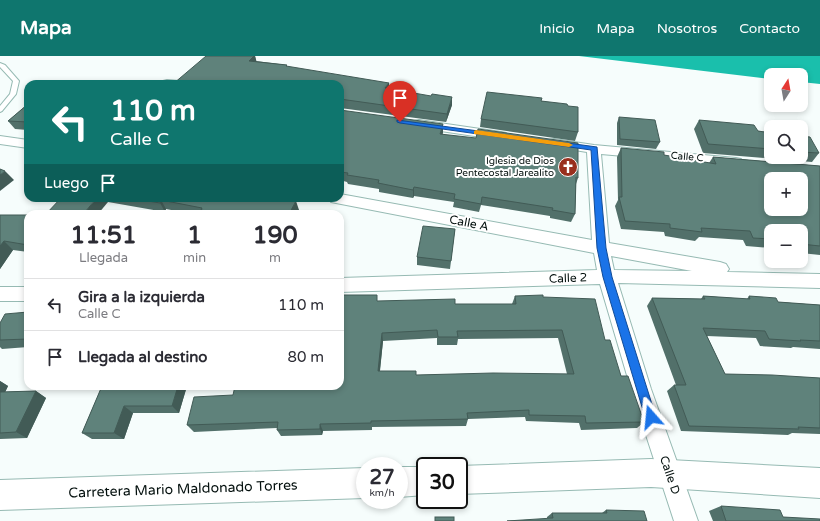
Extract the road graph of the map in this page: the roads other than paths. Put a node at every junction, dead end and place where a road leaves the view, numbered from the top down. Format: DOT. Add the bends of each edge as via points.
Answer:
graph roads {
  1 [pos="0,65"];
  2 [pos="0,110"];
  3 [pos="409,123"];
  4 [pos="517,138"];
  5 [pos="0,140"];
  6 [pos="540,141"];
  7 [pos="24,143"];
  8 [pos="594,149"];
  9 [pos="750,163"];
  10 [pos="344,200"];
  11 [pos="601,248"];
  12 [pos="607,277"];
  13 [pos="784,280"];
  14 [pos="820,282"];
  15 [pos="344,285"];
  16 [pos="0,294"];
  17 [pos="24,294"];
  18 [pos="670,474"];
  19 [pos="468,480"];
  20 [pos="820,482"];
  21 [pos="356,483"];
  22 [pos="0,495"];
  23 [pos="686,521"];
  1 -- 2 [label="lane" via="16,81 13,94"];
  3 -- 4 [label="street"];
  5 -- 7 [label="street"];
  6 -- 8 [label="street, Calle C"];
  8 -- 9 [label="street, Calle C"];
  8 -- 11 [label="street, Calle D"];
  10 -- 11 [label="street, Calle A"];
  11 -- 12 [label="street, Calle D"];
  11 -- 13 [label="street, Calle A"];
  12 -- 13 [label="street, Calle 2"];
  12 -- 15 [label="street, Calle 2"];
  12 -- 18 [label="street, Calle D"];
  13 -- 14 [label="street, Calle 2"];
  16 -- 17 [label="street"];
  18 -- 19 [label="street"];
  18 -- 20 [label="street"];
  18 -- 23 [label="street, Calle D"];
  21 -- 22 [label="street, Carretera Mario Maldonado Torres"];
}
